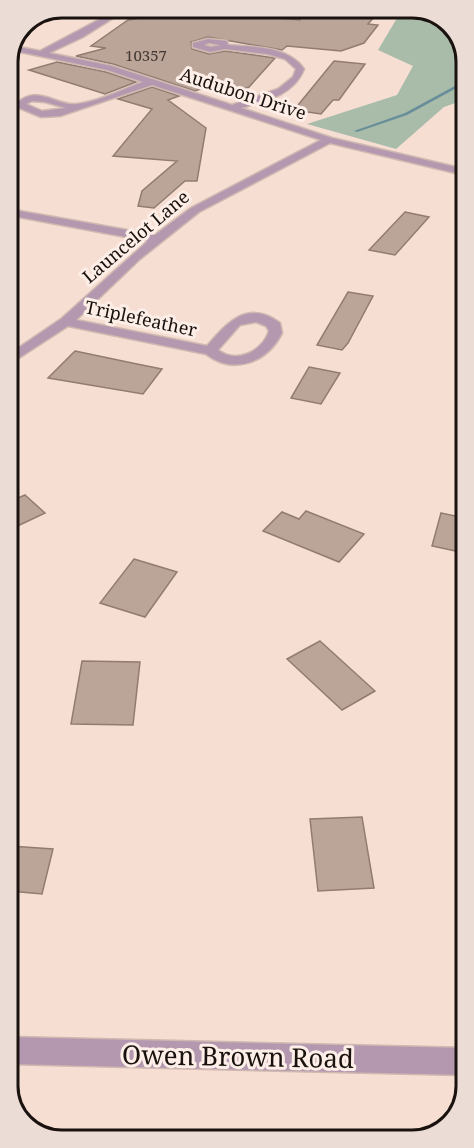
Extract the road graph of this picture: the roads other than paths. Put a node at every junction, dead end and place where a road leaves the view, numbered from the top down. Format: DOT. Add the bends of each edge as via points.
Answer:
graph roads {
  1 [pos="108,18"];
  2 [pos="225,47"];
  3 [pos="19,49"];
  4 [pos="43,53"];
  5 [pos="152,82"];
  6 [pos="72,107"];
  7 [pos="232,108"];
  8 [pos="329,140"];
  9 [pos="456,170"];
  10 [pos="18,214"];
  11 [pos="157,239"];
  12 [pos="66,322"];
  13 [pos="210,351"];
  14 [pos="18,354"];
  15 [pos="18,1050"];
  16 [pos="456,1062"];
  1 -- 4 [label="street"];
  2 -- 7 [label="street" via="276,53 294,60 300,69 288,87"];
  3 -- 4 [label="street, Audubon Drive"];
  4 -- 5 [label="street, Audubon Drive"];
  5 -- 6 [label="street"];
  5 -- 7 [label="street, Audubon Drive"];
  7 -- 8 [label="street, Audubon Drive"];
  8 -- 9 [label="street, Audubon Drive"];
  8 -- 11 [label="street, Launcelot Lane" via="214,198"];
  10 -- 11 [label="street"];
  11 -- 12 [label="street, Launcelot Lane"];
  12 -- 13 [label="street, Triplefeather"];
  12 -- 14 [label="street, Launcelot Lane"];
  15 -- 16 [label="street, Owen Brown Road"];
}
